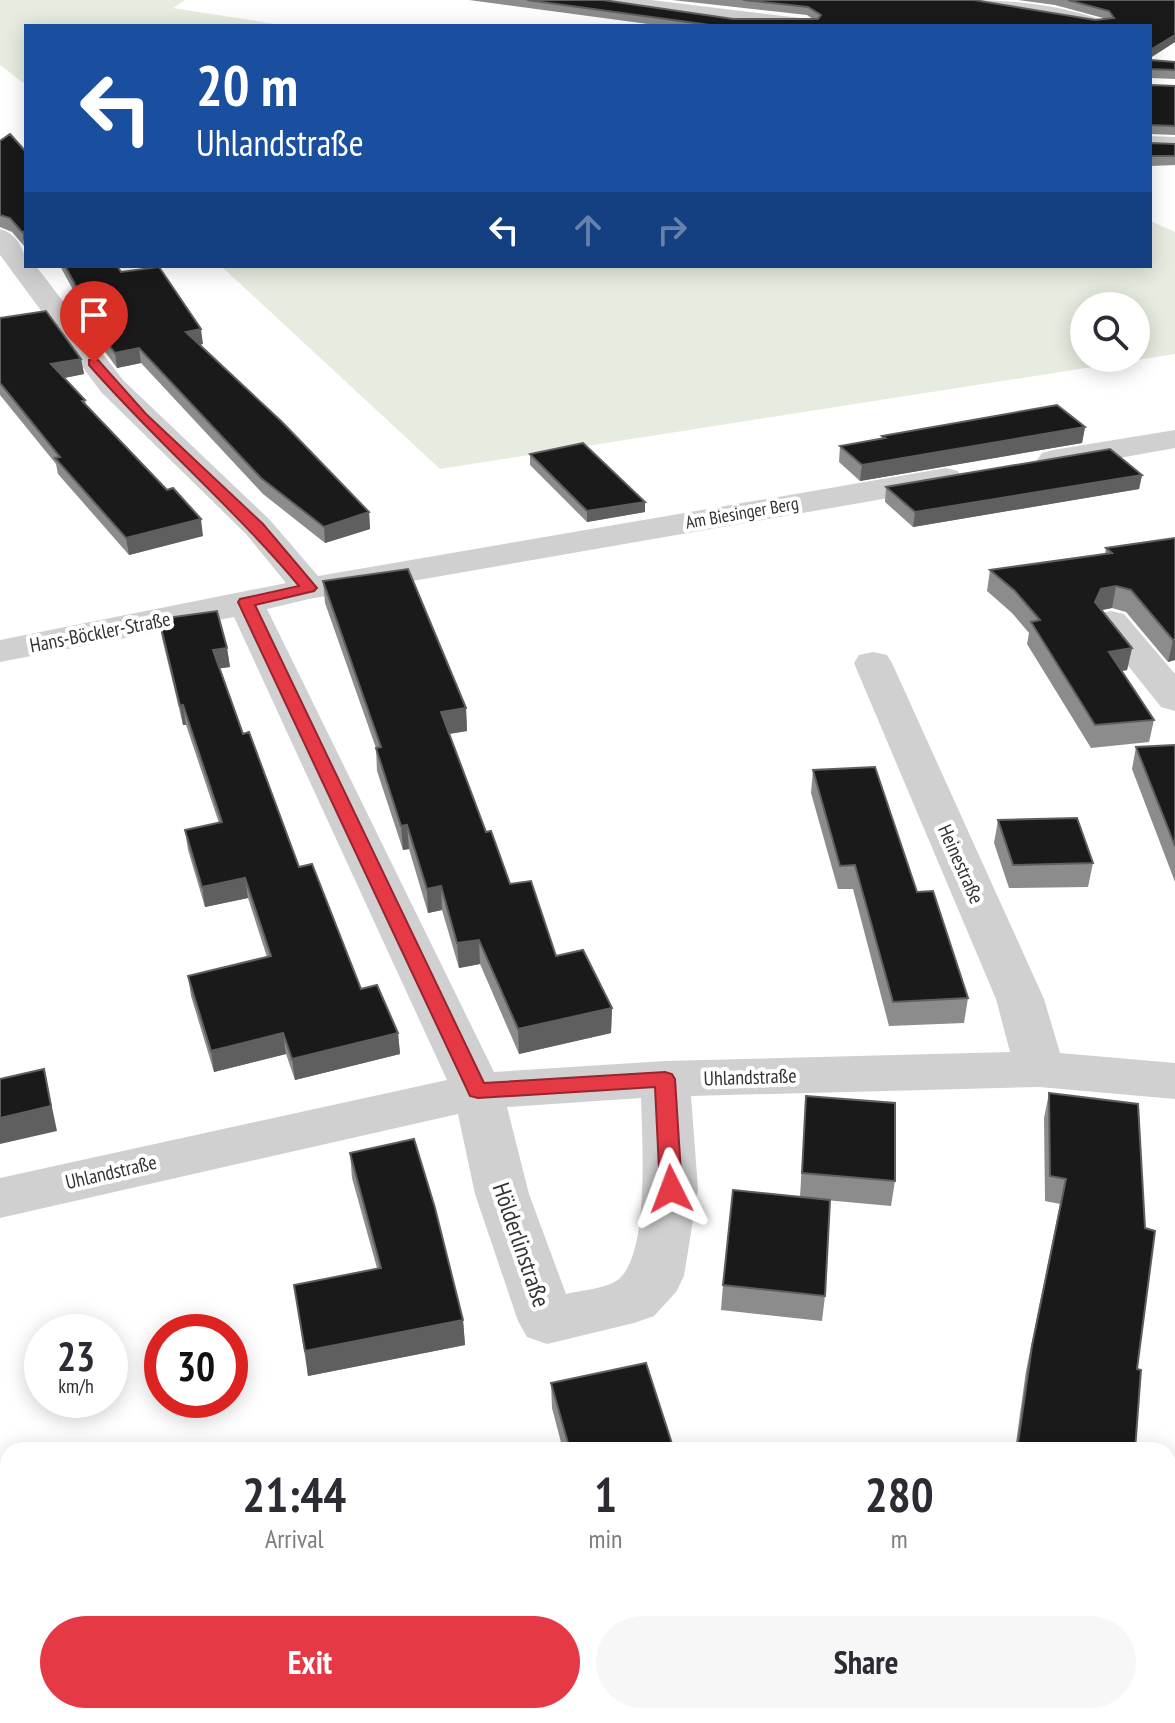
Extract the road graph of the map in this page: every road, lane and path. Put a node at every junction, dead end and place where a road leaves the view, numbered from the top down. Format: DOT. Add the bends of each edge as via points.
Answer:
graph roads {
  1 [pos="605,0"];
  2 [pos="975,0"];
  3 [pos="808,21"];
  4 [pos="1094,24"];
  5 [pos="1152,143"];
  6 [pos="1175,144"];
  7 [pos="0,237"];
  8 [pos="1175,439"];
  9 [pos="1018,466"];
  10 [pos="970,474"];
  11 [pos="309,588"];
  12 [pos="246,602"];
  13 [pos="1111,622"];
  14 [pos="0,651"];
  15 [pos="873,663"];
  16 [pos="1175,699"];
  17 [pos="1039,1069"];
  18 [pos="665,1079"];
  19 [pos="1175,1081"];
  20 [pos="478,1091"];
  21 [pos="0,1198"];
  1 -- 3 [label="street" via="733,18"];
  2 -- 4 [label="street" via="1066,14"];
  5 -- 6 [label="street"];
  7 -- 11 [label="street" via="112,386 258,527"];
  8 -- 9 [label="street"];
  10 -- 11 [label="street, Am Biesinger Berg"];
  11 -- 12 [label="street, Am Biesinger Berg"];
  12 -- 14 [label="street, Hans-Böckler-Straße"];
  12 -- 20 [label="street"];
  13 -- 16 [label="street"];
  15 -- 17 [label="street, Heinestraße" via="1020,999"];
  17 -- 18 [label="street, Uhlandstraße"];
  17 -- 19 [label="street, Uhlandstraße"];
  18 -- 20 [label="street, Uhlandstraße"];
  18 -- 20 [label="street, Hölderlinstraße" via="671,1189 656,1276 634,1300 547,1321 502,1194"];
  20 -- 21 [label="street, Uhlandstraße"];
}
